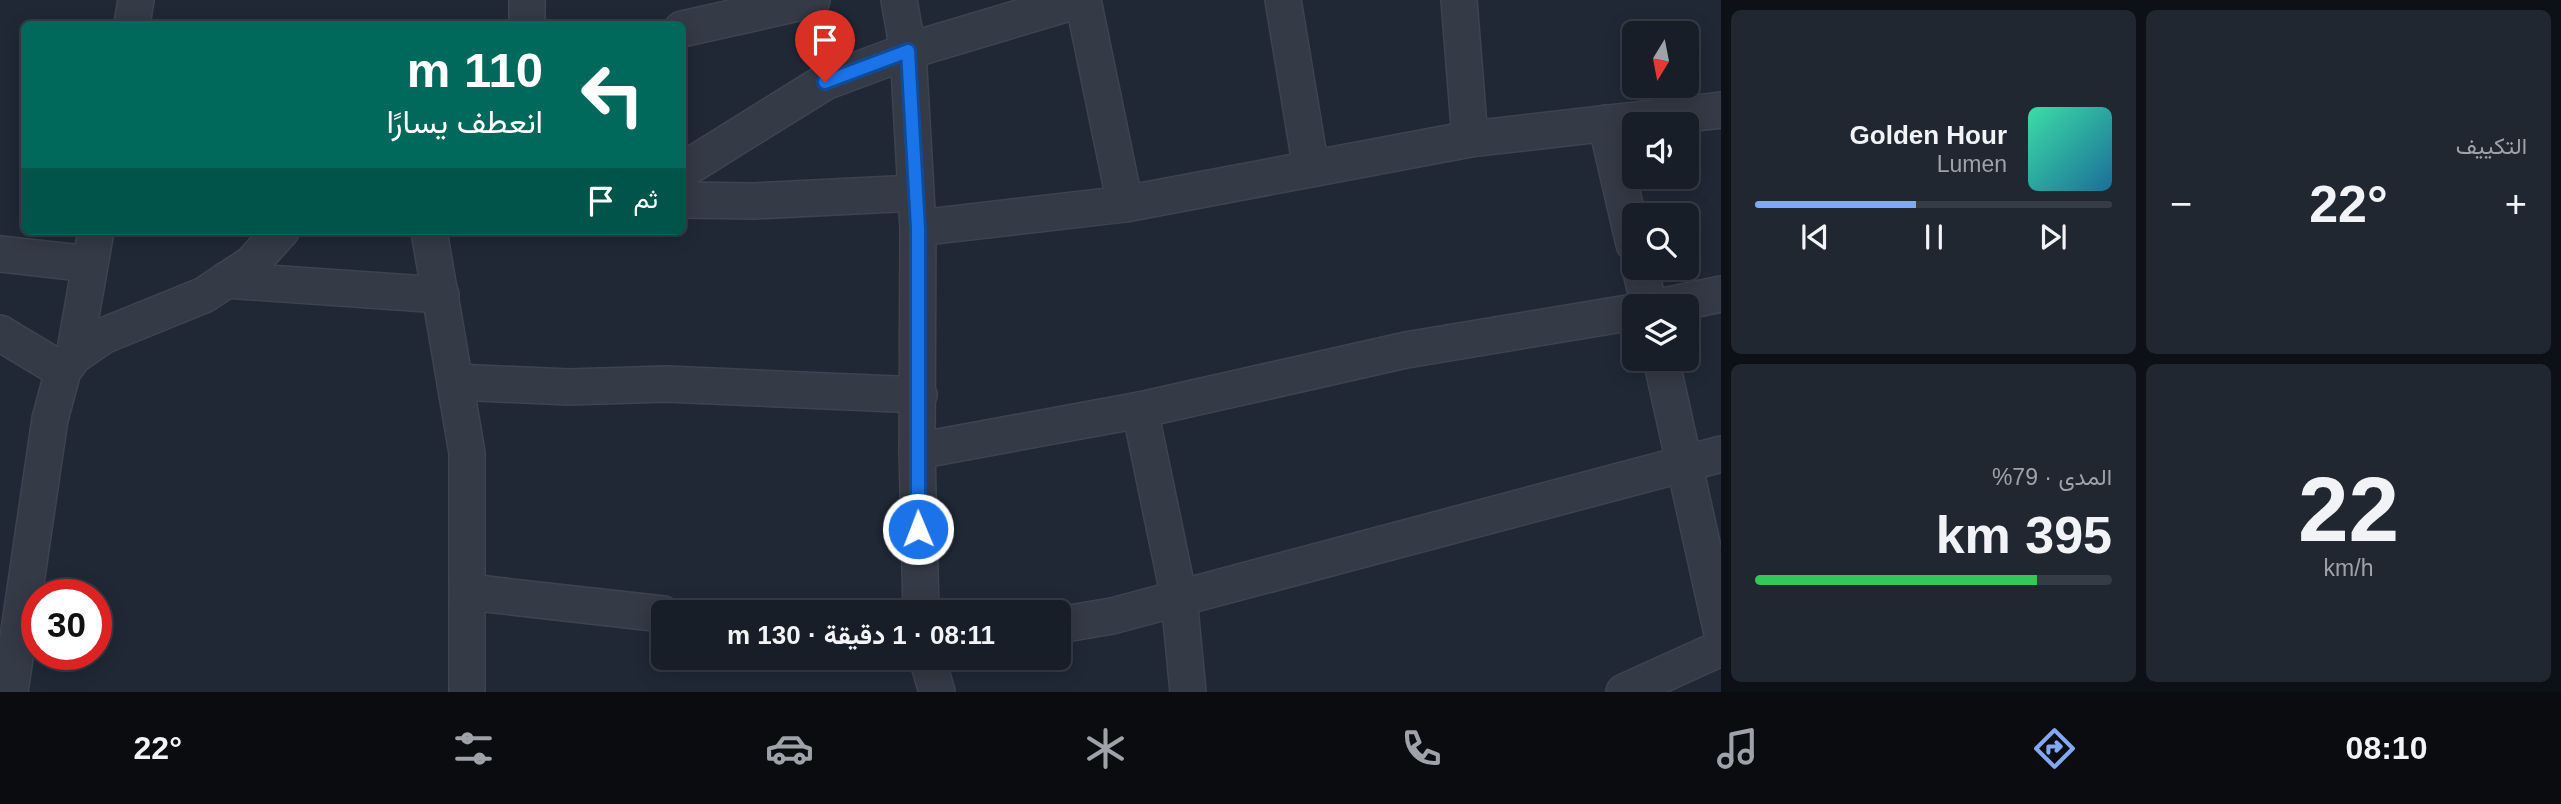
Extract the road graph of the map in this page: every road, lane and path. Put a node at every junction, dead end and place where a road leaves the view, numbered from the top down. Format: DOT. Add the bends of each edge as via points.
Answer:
graph roads {
  1 [pos="136,0"];
  2 [pos="527,0"];
  3 [pos="812,0"];
  4 [pos="899,0"];
  5 [pos="1081,0"];
  6 [pos="1283,0"];
  7 [pos="1459,0"];
  8 [pos="132,21"];
  9 [pos="527,21"];
  10 [pos="686,28"];
  11 [pos="908,51"];
  12 [pos="1721,110"];
  13 [pos="1606,123"];
  14 [pos="1470,139"];
  15 [pos="686,169"];
  16 [pos="1311,169"];
  17 [pos="915,193"];
  18 [pos="686,200"];
  19 [pos="1625,203"];
  20 [pos="1125,204"];
  21 [pos="918,228"];
  22 [pos="277,235"];
  23 [pos="430,235"];
  24 [pos="93,247"];
  25 [pos="0,254"];
  26 [pos="226,280"];
  27 [pos="1721,294"];
  28 [pos="441,295"];
  29 [pos="1699,299"];
  30 [pos="1622,314"];
  31 [pos="0,333"];
  32 [pos="69,364"];
  33 [pos="1663,371"];
  34 [pos="455,382"];
  35 [pos="919,395"];
  36 [pos="1140,410"];
  37 [pos="917,451"];
  38 [pos="1721,454"];
  39 [pos="1682,464"];
  40 [pos="468,592"];
  41 [pos="1179,598"];
  42 [pos="921,600"];
  43 [pos="651,613"];
  44 [pos="1071,623"];
  45 [pos="1721,629"];
  46 [pos="10,631"];
  47 [pos="1721,648"];
  48 [pos="931,670"];
  49 [pos="10,692"];
  50 [pos="467,692"];
  51 [pos="937,692"];
  52 [pos="1188,692"];
  53 [pos="1624,692"];
  1 -- 8 [label="street"];
  2 -- 9 [label="street"];
  3 -- 10 [label="street"];
  4 -- 11 [label="street"];
  5 -- 11 [label="street"];
  5 -- 20 [label="street"];
  6 -- 16 [label="street"];
  7 -- 14 [label="street"];
  11 -- 15 [label="street" via="825,82"];
  11 -- 17 [label="street"];
  12 -- 13 [label="street"];
  13 -- 14 [label="street"];
  13 -- 19 [label="street"];
  14 -- 16 [label="street"];
  16 -- 20 [label="street"];
  17 -- 18 [label="street"];
  17 -- 21 [label="street"];
  20 -- 21 [label="street"];
  21 -- 35 [label="street"];
  22 -- 26 [label="street" via="251,264"];
  23 -- 28 [label="street"];
  24 -- 25 [label="street"];
  24 -- 32 [label="street"];
  26 -- 28 [label="street"];
  26 -- 32 [label="street" via="204,295 103,336"];
  27 -- 29 [label="street"];
  28 -- 34 [label="street"];
  30 -- 36 [label="street" via="1406,349"];
  31 -- 32 [label="street"];
  32 -- 46 [label="street" via="50,419"];
  33 -- 39 [label="street"];
  34 -- 35 [label="street" via="569,387 666,384"];
  34 -- 40 [label="street" via="467,453"];
  35 -- 37 [label="street"];
  36 -- 37 [label="street"];
  36 -- 41 [label="street"];
  37 -- 42 [label="street"];
  38 -- 39 [label="street"];
  39 -- 41 [label="street"];
  39 -- 45 [label="street"];
  40 -- 43 [label="street"];
  40 -- 50 [label="street"];
  41 -- 44 [label="street"];
  41 -- 52 [label="street"];
  46 -- 49 [label="street"];
  47 -- 53 [label="street"];
  48 -- 51 [label="street"];
}
